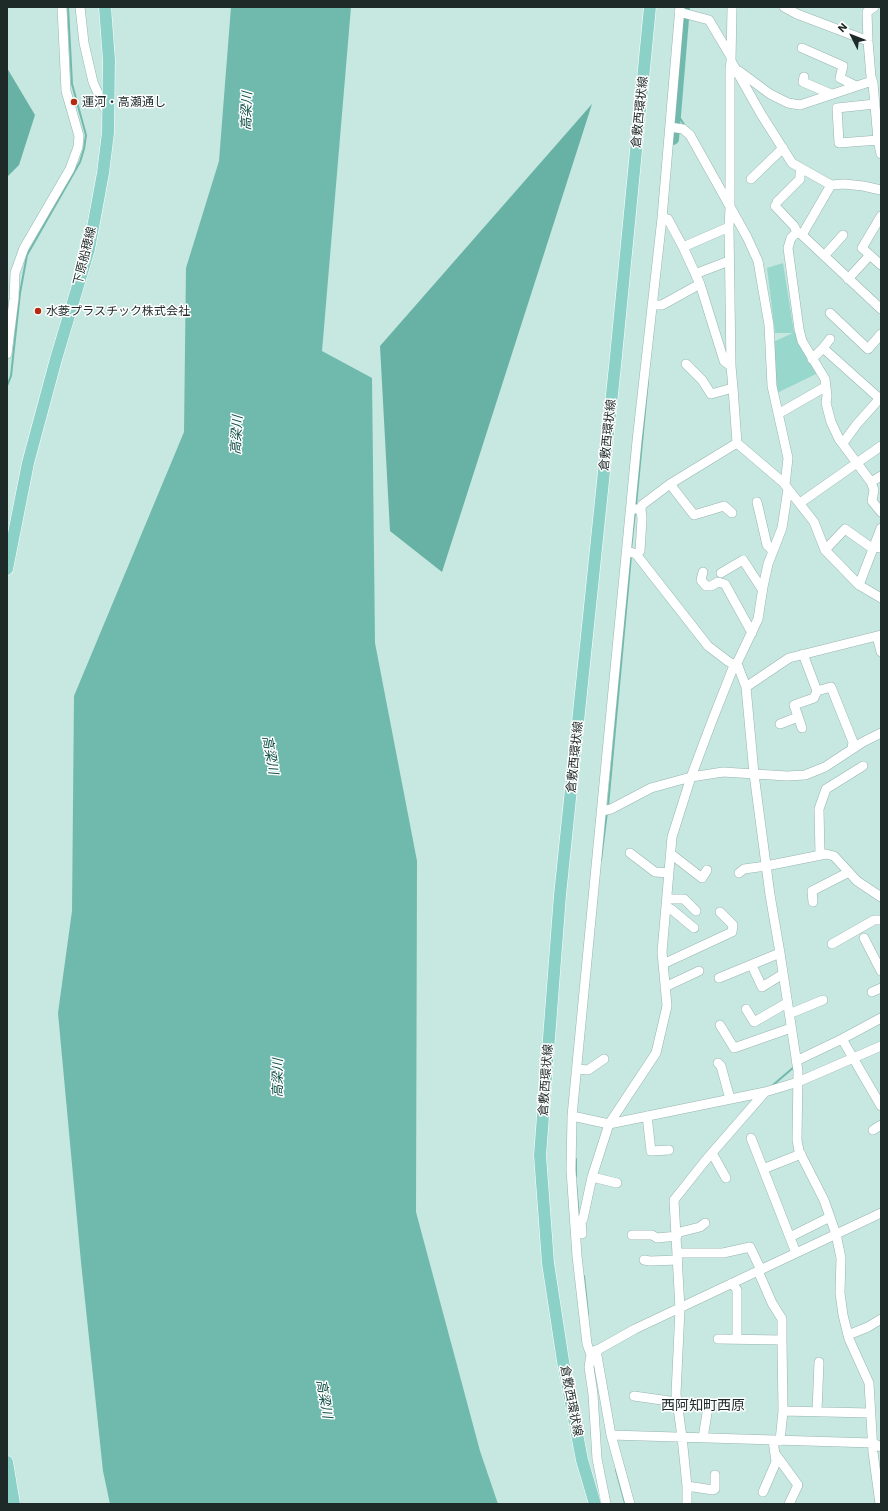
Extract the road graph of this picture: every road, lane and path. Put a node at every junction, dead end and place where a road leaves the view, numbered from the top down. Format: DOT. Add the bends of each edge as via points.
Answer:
graph roads {
  1 [pos="62,7"];
  2 [pos="80,7"];
  3 [pos="105,7"];
  4 [pos="650,7"];
  5 [pos="732,7"];
  6 [pos="784,7"];
  7 [pos="874,7"];
  8 [pos="682,11"];
  9 [pos="868,41"];
  10 [pos="802,48"];
  11 [pos="732,61"];
  12 [pos="804,77"];
  13 [pos="875,83"];
  14 [pos="856,86"];
  15 [pos="832,94"];
  16 [pos="875,104"];
  17 [pos="108,113"];
  18 [pos="673,127"];
  19 [pos="878,140"];
  20 [pos="781,150"];
  21 [pos="881,154"];
  22 [pos="801,171"];
  23 [pos="751,180"];
  24 [pos="831,185"];
  25 [pos="881,190"];
  26 [pos="730,208"];
  27 [pos="881,216"];
  28 [pos="664,218"];
  29 [pos="729,227"];
  30 [pos="799,234"];
  31 [pos="843,235"];
  32 [pos="683,247"];
  33 [pos="870,255"];
  34 [pos="824,256"];
  35 [pos="729,261"];
  36 [pos="881,265"];
  37 [pos="696,274"];
  38 [pos="848,279"];
  39 [pos="700,284"];
  40 [pos="655,305"];
  41 [pos="881,309"];
  42 [pos="830,313"];
  43 [pos="881,334"];
  44 [pos="830,339"];
  45 [pos="823,348"];
  46 [pos="7,354"];
  47 [pos="812,359"];
  48 [pos="686,364"];
  49 [pos="731,366"];
  50 [pos="826,387"];
  51 [pos="732,388"];
  52 [pos="880,398"];
  53 [pos="779,413"];
  54 [pos="737,442"];
  55 [pos="843,443"];
  56 [pos="881,446"];
  57 [pos="857,462"];
  58 [pos="881,476"];
  59 [pos="872,482"];
  60 [pos="670,484"];
  61 [pos="786,486"];
  62 [pos="756,502"];
  63 [pos="800,503"];
  64 [pos="636,509"];
  65 [pos="881,512"];
  66 [pos="732,514"];
  67 [pos="881,528"];
  68 [pos="877,547"];
  69 [pos="771,550"];
  70 [pos="825,550"];
  71 [pos="631,552"];
  72 [pos="7,569"];
  73 [pos="703,572"];
  74 [pos="721,572"];
  75 [pos="859,585"];
  76 [pos="761,587"];
  77 [pos="881,598"];
  78 [pos="751,632"];
  79 [pos="879,636"];
  80 [pos="881,652"];
  81 [pos="803,654"];
  82 [pos="736,665"];
  83 [pos="746,687"];
  84 [pos="817,691"];
  85 [pos="798,717"];
  86 [pos="780,724"];
  87 [pos="802,728"];
  88 [pos="881,732"];
  89 [pos="852,749"];
  90 [pos="863,766"];
  91 [pos="752,774"];
  92 [pos="692,777"];
  93 [pos="605,810"];
  94 [pos="630,853"];
  95 [pos="671,854"];
  96 [pos="820,855"];
  97 [pos="765,866"];
  98 [pos="707,870"];
  99 [pos="849,872"];
  100 [pos="669,873"];
  101 [pos="739,873"];
  102 [pos="881,897"];
  103 [pos="813,902"];
  104 [pos="667,903"];
  105 [pos="696,911"];
  106 [pos="720,912"];
  107 [pos="881,920"];
  108 [pos="694,928"];
  109 [pos="864,938"];
  110 [pos="832,944"];
  111 [pos="778,954"];
  112 [pos="663,964"];
  113 [pos="754,970"];
  114 [pos="881,970"];
  115 [pos="699,972"];
  116 [pos="783,974"];
  117 [pos="719,978"];
  118 [pos="665,987"];
  119 [pos="881,988"];
  120 [pos="872,992"];
  121 [pos="823,1000"];
  122 [pos="787,1003"];
  123 [pos="746,1009"];
  124 [pos="789,1014"];
  125 [pos="881,1018"];
  126 [pos="720,1024"];
  127 [pos="790,1028"];
  128 [pos="842,1039"];
  129 [pos="881,1046"];
  130 [pos="854,1058"];
  131 [pos="604,1059"];
  132 [pos="796,1061"];
  133 [pos="718,1063"];
  134 [pos="580,1070"];
  135 [pos="798,1082"];
  136 [pos="877,1090"];
  137 [pos="765,1092"];
  138 [pos="730,1099"];
  139 [pos="881,1106"];
  140 [pos="575,1116"];
  141 [pos="647,1116"];
  142 [pos="609,1124"];
  143 [pos="881,1125"];
  144 [pos="873,1130"];
  145 [pos="751,1138"];
  146 [pos="669,1150"];
  147 [pos="712,1153"];
  148 [pos="801,1154"];
  149 [pos="763,1169"];
  150 [pos="592,1177"];
  151 [pos="726,1178"];
  152 [pos="617,1183"];
  153 [pos="881,1213"];
  154 [pos="830,1217"];
  155 [pos="705,1223"];
  156 [pos="676,1234"];
  157 [pos="836,1234"];
  158 [pos="578,1235"];
  159 [pos="632,1235"];
  160 [pos="790,1237"];
  161 [pos="796,1253"];
  162 [pos="678,1256"];
  163 [pos="644,1260"];
  164 [pos="760,1270"];
  165 [pos="732,1283"];
  166 [pos="680,1308"];
  167 [pos="881,1319"];
  168 [pos="848,1335"];
  169 [pos="718,1339"];
  170 [pos="737,1339"];
  171 [pos="782,1340"];
  172 [pos="593,1353"];
  173 [pos="819,1362"];
  174 [pos="634,1396"];
  175 [pos="676,1402"];
  176 [pos="708,1407"];
  177 [pos="783,1411"];
  178 [pos="817,1411"];
  179 [pos="870,1413"];
  180 [pos="611,1435"];
  181 [pos="682,1437"];
  182 [pos="703,1438"];
  183 [pos="777,1440"];
  184 [pos="877,1445"];
  185 [pos="776,1455"];
  186 [pos="7,1462"];
  187 [pos="715,1475"];
  188 [pos="687,1486"];
  189 [pos="762,1492"];
  190 [pos="14,1504"];
  191 [pos="595,1504"];
  192 [pos="606,1504"];
  193 [pos="630,1504"];
  194 [pos="687,1504"];
  195 [pos="789,1504"];
  196 [pos="880,1504"];
  1 -- 46 [label="street" via="66,90 79,136 78,147 70,169 30,237 15,273"];
  2 -- 17 [label="street" via="84,43 93,82"];
  3 -- 17 [label="main road, 下原船穂線" via="109,60"];
  4 -- 191 [label="main road, 倉敷西環状線" via="616,364 560,895 540,1155 548,1263 563,1361 582,1460"];
  5 -- 11 [label="street"];
  6 -- 9 [label="street"];
  7 -- 9 [label="street" via="867,12"];
  8 -- 11 [label="street" via="709,20"];
  8 -- 18 [label="street"];
  9 -- 13 [label="street"];
  10 -- 14 [label="street" via="843,66 840,78"];
  11 -- 15 [label="street" via="770,94 788,103 800,105"];
  11 -- 20 [label="street"];
  11 -- 26 [label="street"];
  12 -- 15 [label="street" via="803,82"];
  13 -- 14 [label="street"];
  13 -- 16 [label="street"];
  14 -- 15 [label="street"];
  16 -- 19 [label="street"];
  16 -- 19 [label="street" via="837,108 839,143"];
  17 -- 72 [label="main road, 下原船穂線" via="103,172 89,249 28,463"];
  18 -- 26 [label="street" via="682,129 690,135"];
  18 -- 28 [label="street"];
  19 -- 21 [label="street"];
  20 -- 22 [label="street"];
  20 -- 23 [label="street"];
  22 -- 24 [label="street"];
  22 -- 30 [label="street" via="800,178 776,204"];
  24 -- 25 [label="street" via="844,184"];
  24 -- 30 [label="street"];
  26 -- 29 [label="street"];
  26 -- 53 [label="street" via="758,261 769,325 772,386"];
  27 -- 33 [label="street" via="862,248"];
  28 -- 32 [label="street"];
  28 -- 40 [label="street"];
  29 -- 32 [label="street"];
  29 -- 35 [label="street"];
  30 -- 34 [label="street"];
  30 -- 47 [label="street" via="790,238 788,248 799,329 802,341"];
  31 -- 34 [label="street"];
  32 -- 37 [label="street"];
  33 -- 36 [label="street"];
  33 -- 38 [label="street"];
  34 -- 38 [label="street"];
  35 -- 37 [label="street"];
  35 -- 49 [label="street"];
  37 -- 39 [label="street"];
  38 -- 41 [label="street"];
  39 -- 40 [label="street" via="662,305"];
  39 -- 49 [label="street" via="724,361"];
  40 -- 64 [label="street"];
  42 -- 43 [label="street" via="868,349"];
  44 -- 45 [label="street"];
  45 -- 47 [label="street"];
  45 -- 52 [label="street"];
  47 -- 50 [label="street" via="825,379"];
  48 -- 51 [label="street" via="702,380 711,394"];
  49 -- 51 [label="street"];
  50 -- 53 [label="street"];
  50 -- 55 [label="street" via="826,403 831,422"];
  51 -- 54 [label="street"];
  52 -- 55 [label="street"];
  53 -- 61 [label="street" via="788,458"];
  54 -- 60 [label="street"];
  54 -- 61 [label="street"];
  55 -- 57 [label="street"];
  56 -- 57 [label="street"];
  57 -- 59 [label="street"];
  57 -- 63 [label="street"];
  58 -- 59 [label="street"];
  59 -- 65 [label="street" via="872,502"];
  60 -- 64 [label="street"];
  60 -- 66 [label="street" via="694,515 724,506"];
  61 -- 63 [label="street"];
  61 -- 69 [label="street" via="782,528"];
  62 -- 69 [label="street" via="767,545"];
  63 -- 70 [label="street" via="814,522"];
  64 -- 71 [label="street" via="642,519 640,550"];
  67 -- 68 [label="street"];
  68 -- 70 [label="street" via="870,546 845,529"];
  68 -- 75 [label="street"];
  69 -- 76 [label="street"];
  70 -- 75 [label="street"];
  71 -- 82 [label="street" via="708,646"];
  71 -- 93 [label="street"];
  73 -- 78 [label="street" via="701,580 706,586 718,582 725,584"];
  74 -- 76 [label="street" via="742,560"];
  75 -- 77 [label="street"];
  76 -- 78 [label="street" via="758,619"];
  78 -- 82 [label="street"];
  79 -- 80 [label="street"];
  79 -- 81 [label="street"];
  81 -- 83 [label="street" via="789,658"];
  81 -- 84 [label="street"];
  82 -- 83 [label="street" via="741,671"];
  82 -- 92 [label="street"];
  83 -- 91 [label="street"];
  84 -- 85 [label="street" via="814,698 794,705"];
  84 -- 89 [label="street" via="830,687 853,742"];
  85 -- 86 [label="street"];
  85 -- 87 [label="street"];
  88 -- 89 [label="street"];
  89 -- 91 [label="street" via="825,767 806,775"];
  90 -- 96 [label="street" via="826,789 820,809"];
  91 -- 92 [label="street" via="722,772"];
  91 -- 97 [label="street"];
  92 -- 93 [label="street" via="651,788"];
  92 -- 95 [label="street" via="672,837"];
  93 -- 134 [label="street"];
  94 -- 100 [label="street" via="655,872"];
  95 -- 98 [label="street" via="702,878"];
  95 -- 100 [label="street"];
  96 -- 97 [label="street"];
  96 -- 99 [label="street" via="834,856"];
  97 -- 101 [label="street" via="744,869"];
  97 -- 111 [label="street"];
  99 -- 102 [label="street" via="857,881"];
  99 -- 103 [label="street" via="812,891"];
  100 -- 104 [label="street"];
  104 -- 105 [label="street" via="684,899"];
  104 -- 108 [label="street"];
  104 -- 112 [label="street"];
  106 -- 112 [label="street" via="733,925 732,932"];
  107 -- 110 [label="street" via="874,920"];
  109 -- 114 [label="street"];
  111 -- 116 [label="street"];
  111 -- 117 [label="street"];
  112 -- 118 [label="street"];
  113 -- 116 [label="street" via="762,988"];
  115 -- 118 [label="street"];
  116 -- 122 [label="street"];
  118 -- 142 [label="street" via="667,1006 656,1053"];
  119 -- 120 [label="street"];
  121 -- 124 [label="street"];
  122 -- 123 [label="street" via="754,1022"];
  122 -- 124 [label="street"];
  124 -- 127 [label="street"];
  125 -- 128 [label="street"];
  126 -- 127 [label="street" via="734,1048"];
  127 -- 132 [label="street"];
  128 -- 130 [label="street"];
  128 -- 132 [label="street"];
  129 -- 130 [label="street"];
  130 -- 135 [label="street"];
  130 -- 136 [label="street"];
  131 -- 134 [label="street" via="588,1070"];
  132 -- 135 [label="street"];
  133 -- 138 [label="street"];
  134 -- 140 [label="street"];
  135 -- 137 [label="street"];
  135 -- 148 [label="street" via="797,1140"];
  136 -- 139 [label="street"];
  137 -- 138 [label="street"];
  137 -- 147 [label="street"];
  138 -- 141 [label="street"];
  140 -- 142 [label="street"];
  140 -- 158 [label="street" via="571,1170"];
  141 -- 142 [label="street"];
  141 -- 146 [label="street" via="651,1151"];
  142 -- 150 [label="street"];
  143 -- 144 [label="street"];
  145 -- 149 [label="street"];
  147 -- 151 [label="street"];
  147 -- 156 [label="street" via="674,1200"];
  148 -- 149 [label="street"];
  148 -- 154 [label="street"];
  149 -- 160 [label="street"];
  150 -- 152 [label="street"];
  150 -- 158 [label="street" via="581,1221 582,1235"];
  153 -- 157 [label="street"];
  154 -- 157 [label="street"];
  154 -- 160 [label="street"];
  155 -- 156 [label="street"];
  156 -- 159 [label="street" via="657,1238 652,1235"];
  156 -- 162 [label="street"];
  157 -- 161 [label="street"];
  157 -- 168 [label="street" via="841,1258 840,1293"];
  158 -- 172 [label="street" via="587,1344"];
  160 -- 161 [label="street"];
  161 -- 164 [label="street"];
  162 -- 163 [label="street" via="650,1262"];
  162 -- 164 [label="street" via="750,1248"];
  162 -- 166 [label="street"];
  164 -- 165 [label="street"];
  164 -- 171 [label="street" via="772,1303 782,1319"];
  165 -- 166 [label="street"];
  165 -- 170 [label="street" via="737,1290"];
  166 -- 172 [label="street" via="634,1329"];
  166 -- 175 [label="street"];
  167 -- 168 [label="street"];
  168 -- 179 [label="street" via="869,1384"];
  169 -- 170 [label="street"];
  170 -- 171 [label="street"];
  171 -- 177 [label="street"];
  172 -- 180 [label="street" via="598,1354"];
  172 -- 192 [label="street" via="589,1367 597,1459"];
  173 -- 178 [label="street"];
  174 -- 175 [label="street"];
  175 -- 181 [label="street"];
  176 -- 182 [label="street"];
  177 -- 178 [label="street"];
  177 -- 183 [label="street"];
  178 -- 179 [label="street"];
  179 -- 184 [label="street"];
  180 -- 181 [label="street"];
  180 -- 193 [label="street"];
  181 -- 182 [label="street"];
  181 -- 188 [label="street"];
  182 -- 183 [label="street"];
  183 -- 184 [label="street"];
  183 -- 185 [label="street"];
  184 -- 196 [label="street" via="873,1452"];
  185 -- 189 [label="street" via="776,1462"];
  185 -- 195 [label="street" via="798,1485"];
  186 -- 190 [label="main road"];
  187 -- 188 [label="street" via="713,1490"];
  188 -- 194 [label="street"];
}
